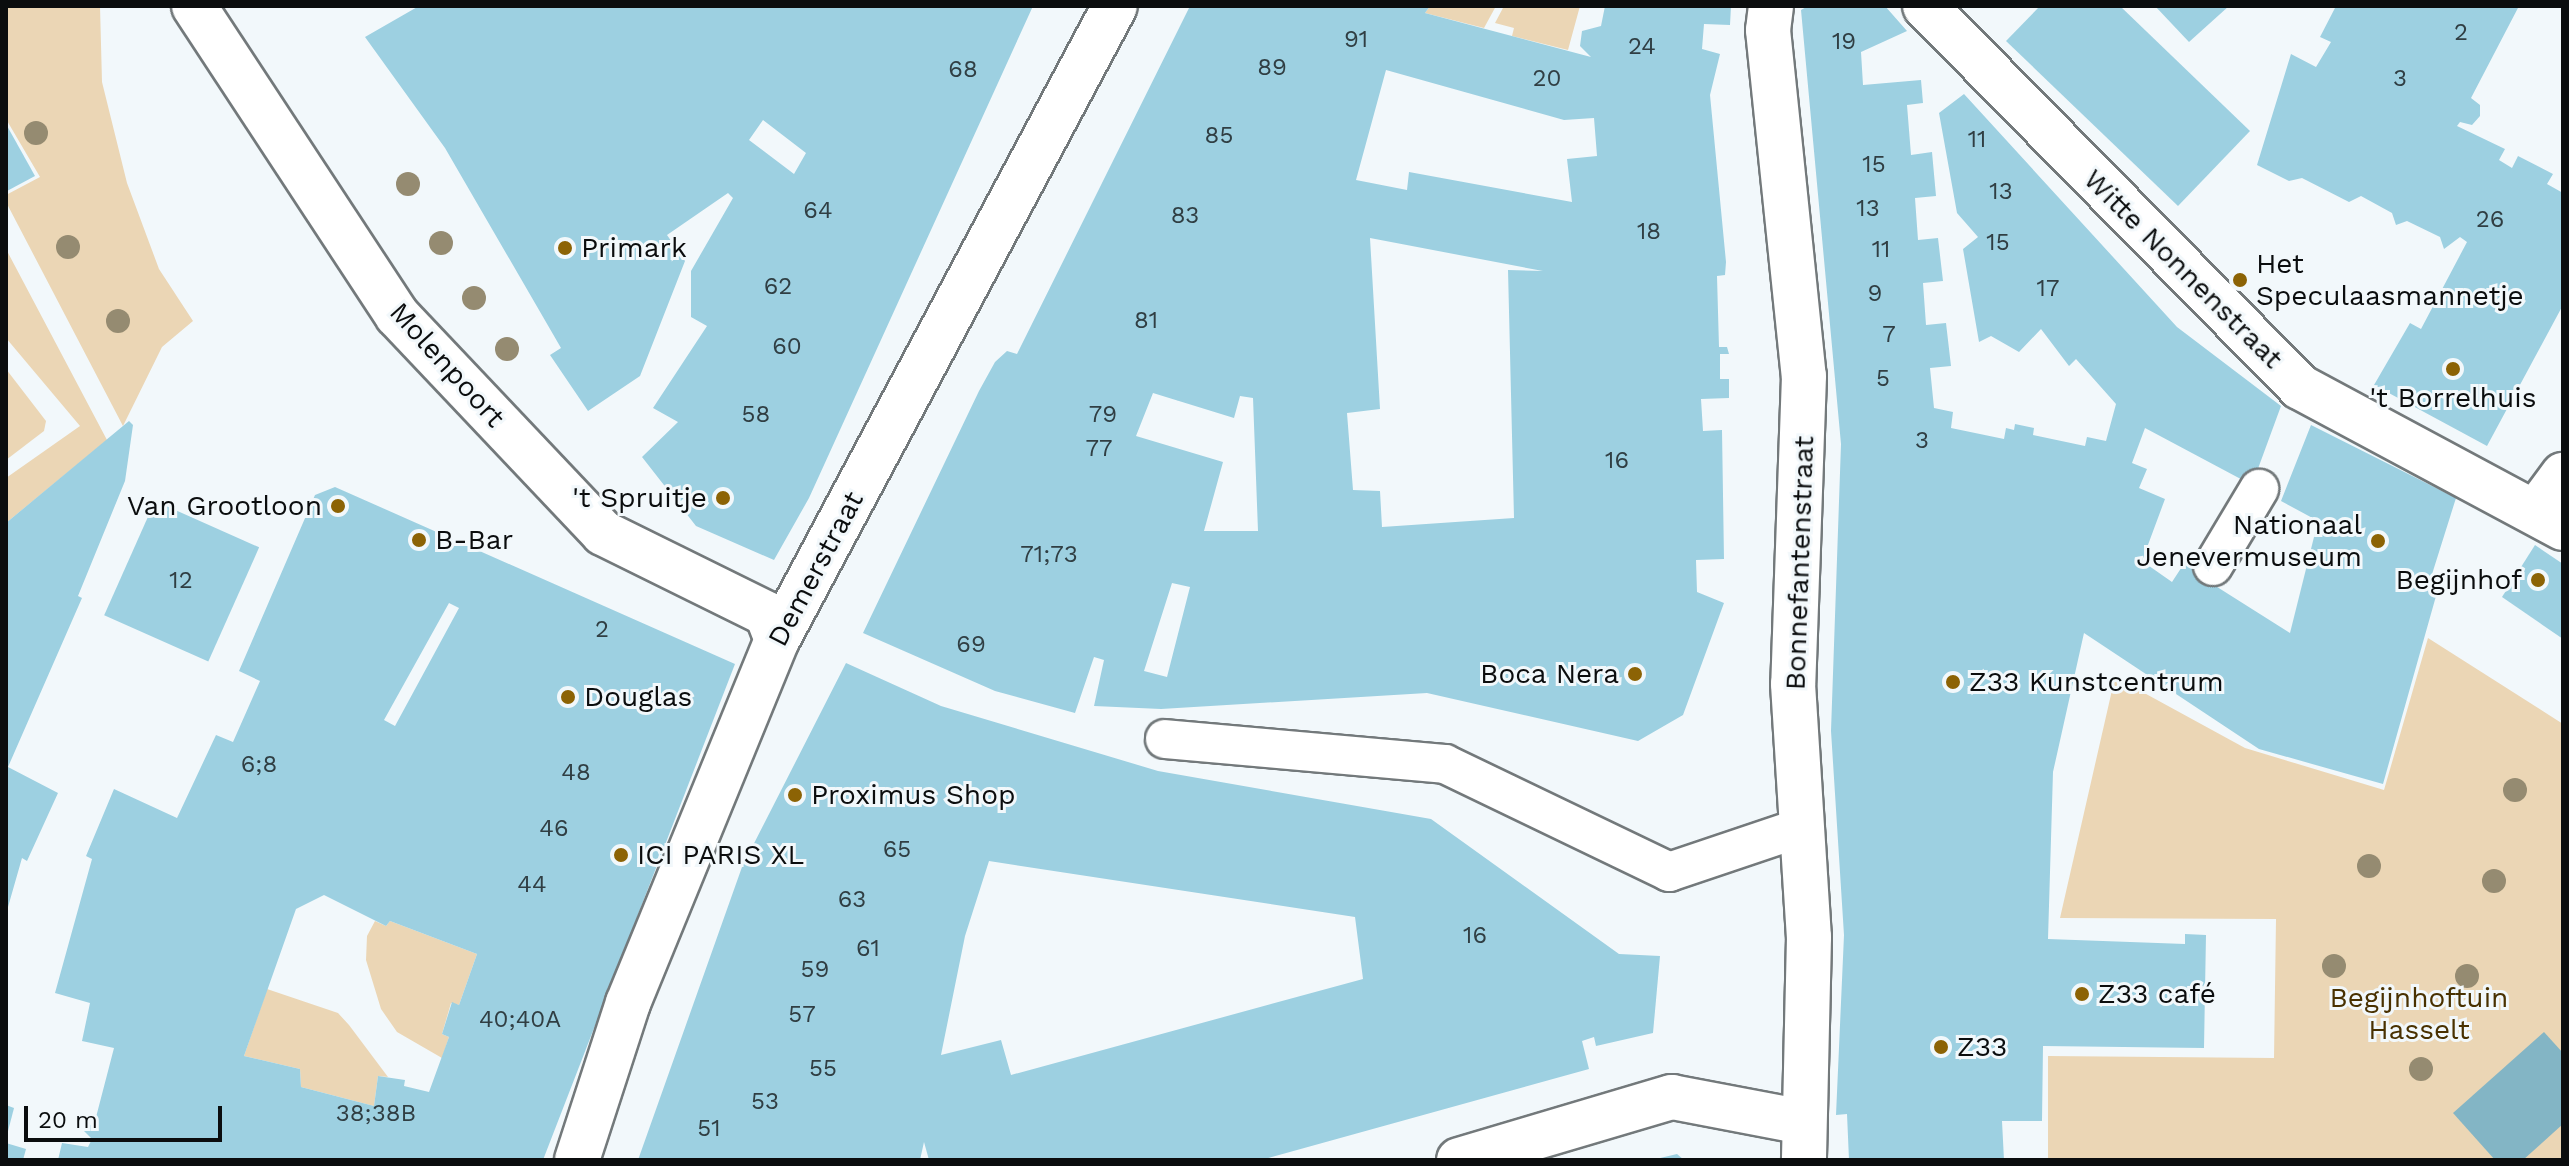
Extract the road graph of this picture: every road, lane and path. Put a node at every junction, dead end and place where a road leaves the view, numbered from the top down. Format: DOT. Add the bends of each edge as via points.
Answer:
graph roads {
  1 [pos="194,6"];
  2 [pos="1115,6"];
  3 [pos="1771,6"];
  4 [pos="1925,6"];
  5 [pos="2563,475"];
  6 [pos="2259,489"];
  7 [pos="2550,519"];
  8 [pos="2213,566"];
  9 [pos="777,640"];
  10 [pos="1165,739"];
  11 [pos="1803,827"];
  12 [pos="1803,1141"];
  13 [pos="577,1160"];
  14 [pos="1459,1160"];
  1 -- 9 [label="street, Molenpoort" via="397,315 603,533 767,614"];
  2 -- 9 [label="street, Demerstraat"];
  3 -- 11 [label="street, Bonnefantenstraat" via="1768,30 1804,376 1793,684"];
  4 -- 7 [label="street, Witte Nonnenstraat" via="2295,399"];
  5 -- 7 [label="street"];
  6 -- 8 [label="lane"];
  9 -- 13 [label="street, Demerstraat" via="628,1003"];
  10 -- 11 [label="lane" via="1445,764 1669,872"];
  11 -- 12 [label="street, Bonnefantenstraat" via="1809,937"];
  12 -- 14 [label="street" via="1672,1097"];
}
